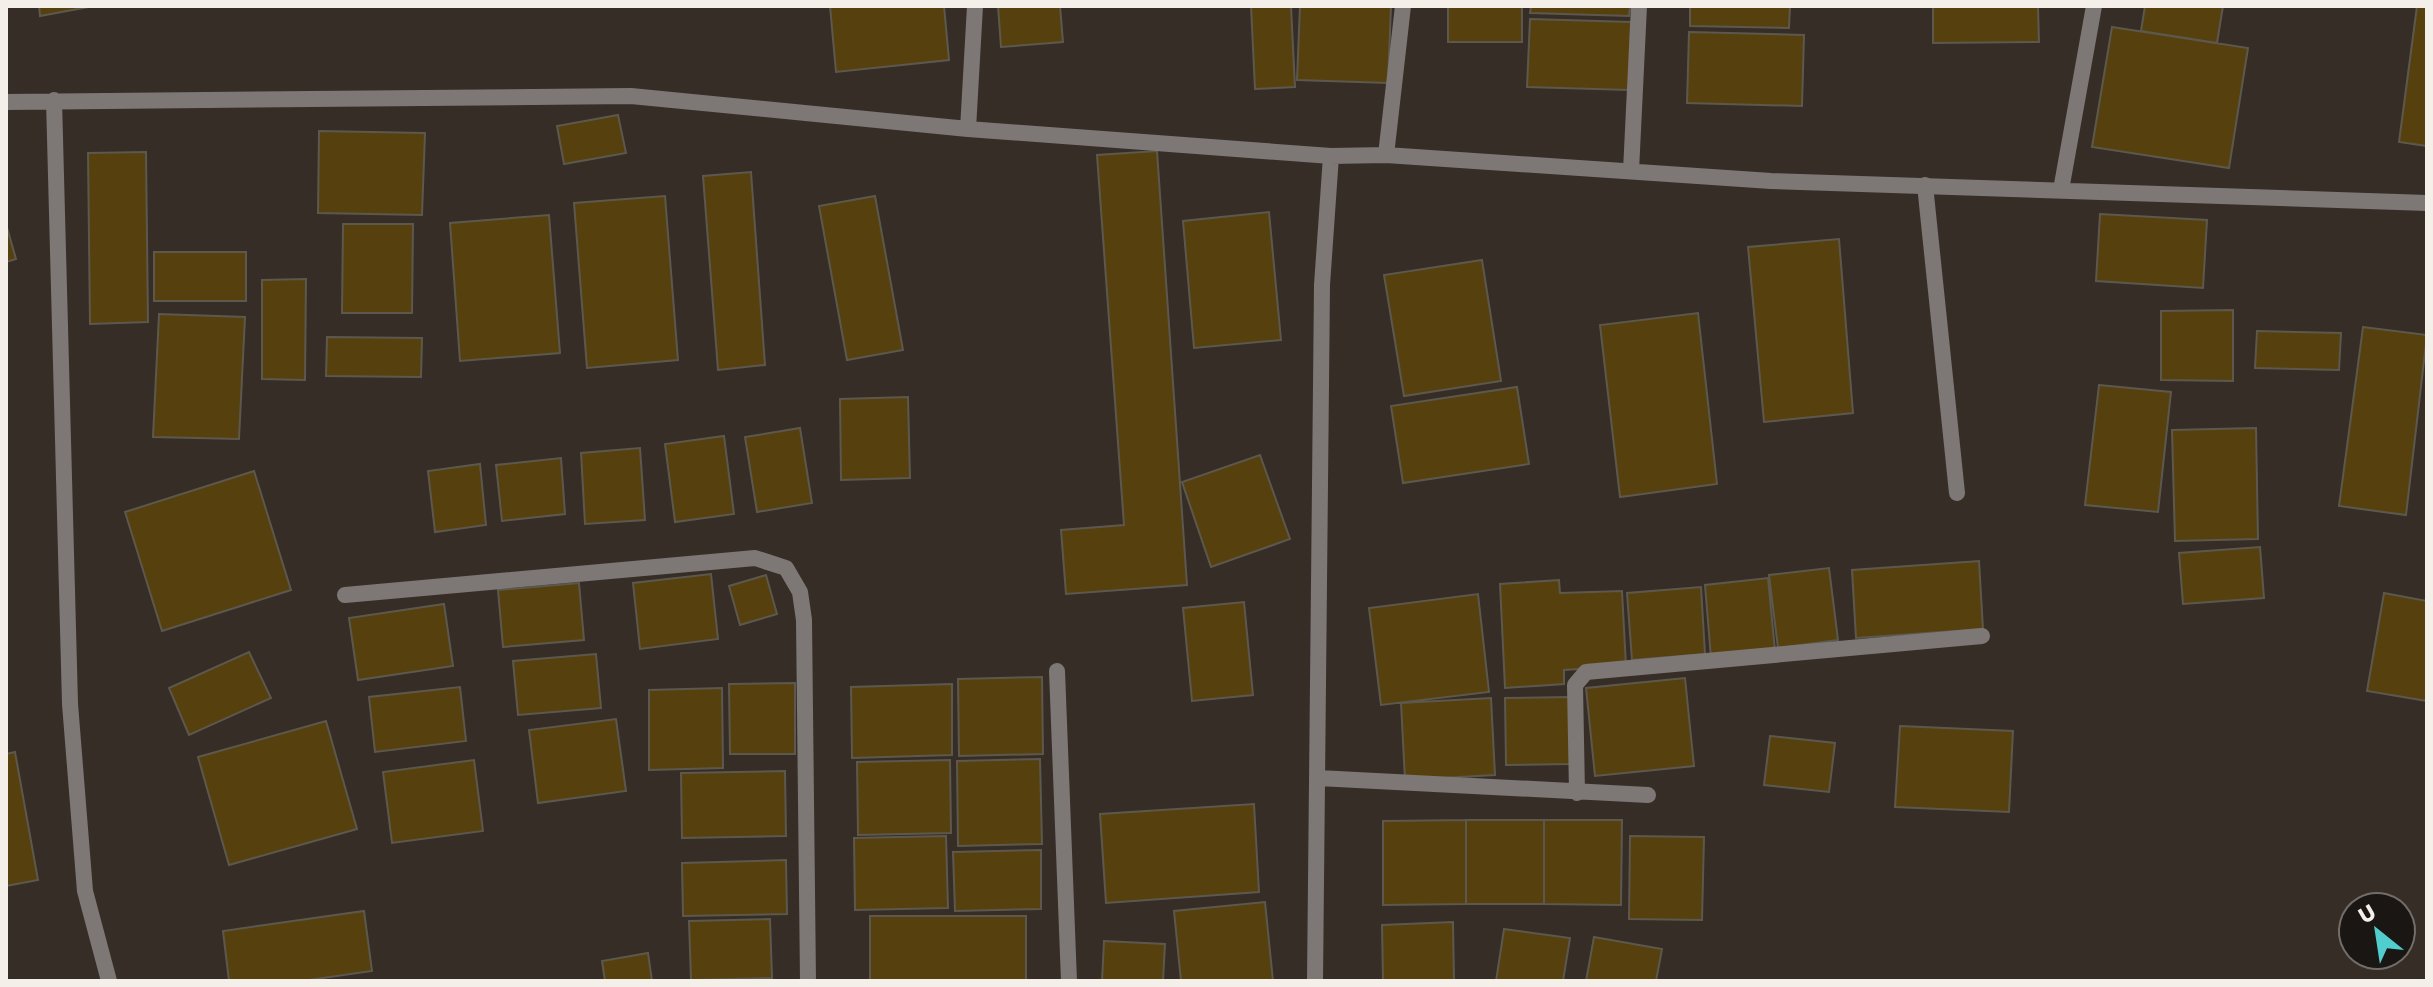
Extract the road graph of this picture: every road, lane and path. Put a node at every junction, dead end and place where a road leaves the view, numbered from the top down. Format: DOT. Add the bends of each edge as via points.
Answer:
graph roads {
  1 [pos="975,6"];
  2 [pos="1403,6"];
  3 [pos="1639,6"];
  4 [pos="2094,6"];
  5 [pos="54,100"];
  6 [pos="6,102"];
  7 [pos="968,129"];
  8 [pos="1386,155"];
  9 [pos="1331,156"];
  10 [pos="1631,171"];
  11 [pos="1925,185"];
  12 [pos="2061,190"];
  13 [pos="2427,203"];
  14 [pos="1957,493"];
  15 [pos="345,595"];
  16 [pos="1982,636"];
  17 [pos="1057,671"];
  18 [pos="1318,778"];
  19 [pos="1577,793"];
  20 [pos="1648,795"];
  21 [pos="109,981"];
  22 [pos="808,981"];
  23 [pos="1069,981"];
  24 [pos="1315,981"];
  1 -- 7 [label="street"];
  2 -- 8 [label="street"];
  3 -- 10 [label="street"];
  4 -- 12 [label="street"];
  5 -- 6 [label="street"];
  5 -- 7 [label="street" via="631,96"];
  5 -- 21 [label="street" via="70,704 85,891"];
  7 -- 9 [label="street"];
  8 -- 9 [label="street"];
  8 -- 10 [label="street"];
  9 -- 18 [label="street" via="1322,285"];
  10 -- 11 [label="street"];
  11 -- 12 [label="street"];
  11 -- 14 [label="street"];
  12 -- 13 [label="street"];
  15 -- 22 [label="street" via="755,558 786,568 800,592 804,620"];
  16 -- 19 [label="street" via="1586,672 1575,685"];
  17 -- 23 [label="street"];
  18 -- 19 [label="street"];
  18 -- 24 [label="street"];
  19 -- 20 [label="street"];
}
